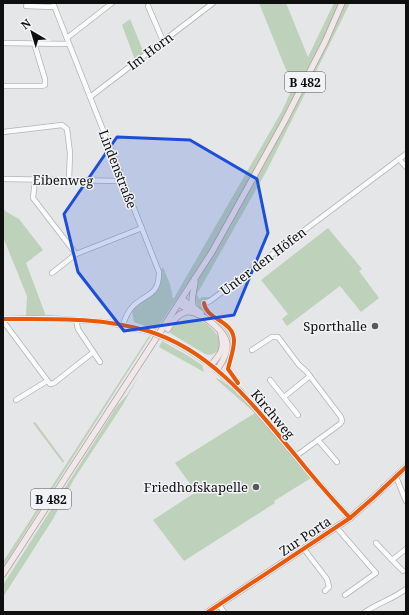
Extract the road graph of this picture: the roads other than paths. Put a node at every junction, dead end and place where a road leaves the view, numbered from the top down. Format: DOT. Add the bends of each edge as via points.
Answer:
graph roads {
  1 [pos="112,3"];
  2 [pos="342,3"];
  3 [pos="211,4"];
  4 [pos="54,5"];
  5 [pos="26,6"];
  6 [pos="148,6"];
  7 [pos="67,38"];
  8 [pos="163,41"];
  9 [pos="3,43"];
  10 [pos="34,43"];
  11 [pos="69,44"];
  12 [pos="3,86"];
  13 [pos="90,97"];
  14 [pos="3,132"];
  15 [pos="406,154"];
  16 [pos="399,159"];
  17 [pos="406,167"];
  18 [pos="3,179"];
  19 [pos="35,180"];
  20 [pos="69,180"];
  21 [pos="123,181"];
  22 [pos="142,228"];
  23 [pos="76,254"];
  24 [pos="52,273"];
  25 [pos="195,279"];
  26 [pos="181,301"];
  27 [pos="204,303"];
  28 [pos="194,310"];
  29 [pos="3,320"];
  30 [pos="76,320"];
  31 [pos="123,325"];
  32 [pos="221,332"];
  33 [pos="157,338"];
  34 [pos="252,350"];
  35 [pos="91,354"];
  36 [pos="100,362"];
  37 [pos="211,365"];
  38 [pos="217,370"];
  39 [pos="310,376"];
  40 [pos="270,380"];
  41 [pos="47,381"];
  42 [pos="284,397"];
  43 [pos="16,400"];
  44 [pos="298,415"];
  45 [pos="318,440"];
  46 [pos="296,456"];
  47 [pos="336,462"];
  48 [pos="406,467"];
  49 [pos="396,477"];
  50 [pos="406,501"];
  51 [pos="350,518"];
  52 [pos="336,527"];
  53 [pos="376,543"];
  54 [pos="304,549"];
  55 [pos="406,549"];
  56 [pos="392,560"];
  57 [pos="403,571"];
  58 [pos="3,574"];
  59 [pos="406,589"];
  60 [pos="325,591"];
  61 [pos="344,595"];
  62 [pos="219,605"];
  63 [pos="208,612"];
  64 [pos="224,612"];
  65 [pos="365,612"];
  1 -- 7 [label="street"];
  2 -- 25 [label="main road, B 482" via="284,122"];
  3 -- 8 [label="street, Im Horn"];
  4 -- 5 [label="street"];
  4 -- 7 [label="street, Lindenstraße"];
  6 -- 8 [label="street"];
  7 -- 11 [label="street, Lindenstraße"];
  8 -- 13 [label="street, Im Horn"];
  9 -- 10 [label="street"];
  10 -- 11 [label="street"];
  10 -- 12 [label="street" via="46,79 45,85"];
  11 -- 13 [label="street, Lindenstraße"];
  13 -- 21 [label="street, Lindenstraße"];
  14 -- 20 [label="street" via="65,126 70,153"];
  15 -- 16 [label="street, Unter den Höfen"];
  16 -- 17 [label="street"];
  16 -- 27 [label="street, Unter den Höfen"];
  18 -- 19 [label="street, Eibenweg"];
  19 -- 20 [label="street, Eibenweg"];
  19 -- 23 [label="street" via="33,198"];
  20 -- 21 [label="street, Eibenweg"];
  21 -- 22 [label="street, Lindenstraße"];
  22 -- 23 [label="street"];
  22 -- 31 [label="street, Lindenstraße" via="159,272 159,283 153,292 133,306 126,315"];
  23 -- 24 [label="street"];
  25 -- 26 [label="main road, B 482"];
  25 -- 28 [label="main road" via="192,299"];
  26 -- 28 [label="main road"];
  26 -- 33 [label="main road, B 482"];
  28 -- 32 [label="main road"];
  28 -- 33 [label="main road" via="181,314"];
  29 -- 30 [label="street, Kirchweg"];
  29 -- 41 [label="street"];
  30 -- 31 [label="street, Kirchweg"];
  30 -- 36 [label="street" via="82,335"];
  31 -- 37 [label="street, Kirchweg, bridge" via="170,340"];
  32 -- 37 [label="main road" via="223,346"];
  32 -- 38 [label="main road" via="228,348"];
  33 -- 58 [label="main road, B 482"];
  34 -- 39 [label="street" via="272,336 278,338"];
  35 -- 41 [label="street" via="54,383 50,384"];
  37 -- 38 [label="street, Kirchweg"];
  38 -- 46 [label="street, Kirchweg" via="240,391"];
  39 -- 42 [label="street"];
  39 -- 45 [label="street" via="342,421"];
  40 -- 42 [label="street"];
  41 -- 43 [label="street"];
  42 -- 44 [label="street"];
  45 -- 46 [label="street"];
  45 -- 47 [label="street"];
  46 -- 51 [label="street, Kirchweg"];
  48 -- 49 [label="main road, Zur Porta"];
  49 -- 50 [label="street"];
  49 -- 51 [label="main road, Zur Porta"];
  51 -- 52 [label="main road, Zur Porta"];
  52 -- 54 [label="main road, Zur Porta"];
  52 -- 61 [label="street" via="376,573"];
  53 -- 56 [label="street"];
  54 -- 60 [label="street" via="327,579 329,587"];
  54 -- 62 [label="main road, Zur Porta"];
  55 -- 56 [label="street"];
  56 -- 57 [label="street"];
  59 -- 65 [label="street"];
  62 -- 63 [label="main road, Zur Porta"];
  62 -- 64 [label="street"];
}
